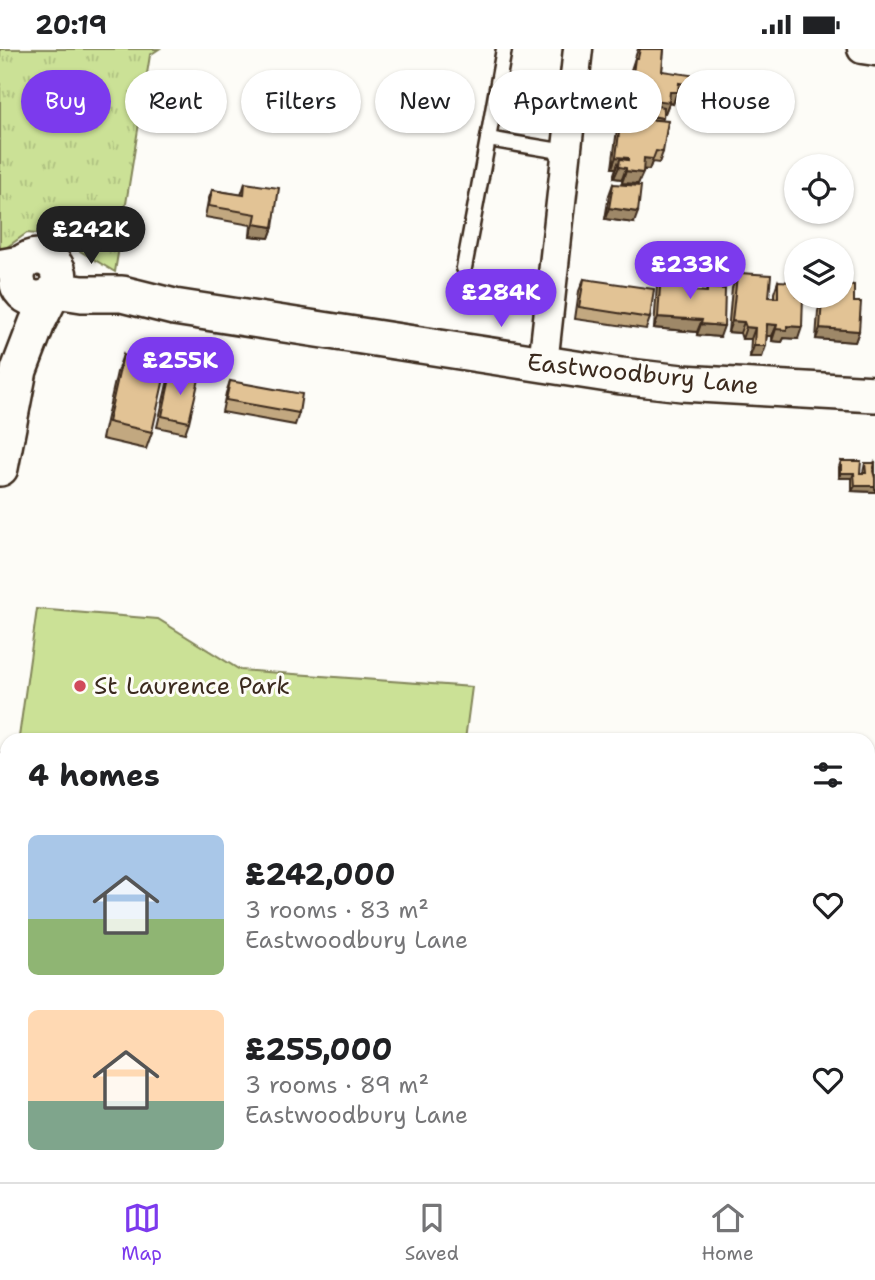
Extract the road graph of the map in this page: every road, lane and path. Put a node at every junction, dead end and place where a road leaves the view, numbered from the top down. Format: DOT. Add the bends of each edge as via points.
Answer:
graph roads {
  1 [pos="504,49"];
  2 [pos="578,49"];
  3 [pos="862,49"];
  4 [pos="875,51"];
  5 [pos="488,139"];
  6 [pos="566,152"];
  7 [pos="464,268"];
  8 [pos="29,278"];
  9 [pos="543,365"];
  10 [pos="875,394"];
  11 [pos="0,468"];
  1 -- 5 [label="lane"];
  2 -- 6 [label="street"];
  3 -- 4 [label="street"];
  5 -- 6 [label="lane"];
  5 -- 7 [label="lane"];
  6 -- 9 [label="street"];
  8 -- 9 [label="street, Eastwoodbury Lane" via="87,272 122,294 174,307"];
  8 -- 11 [label="street" via="37,323 19,370"];
  9 -- 10 [label="street, Eastwoodbury Lane" via="682,383"];
}
